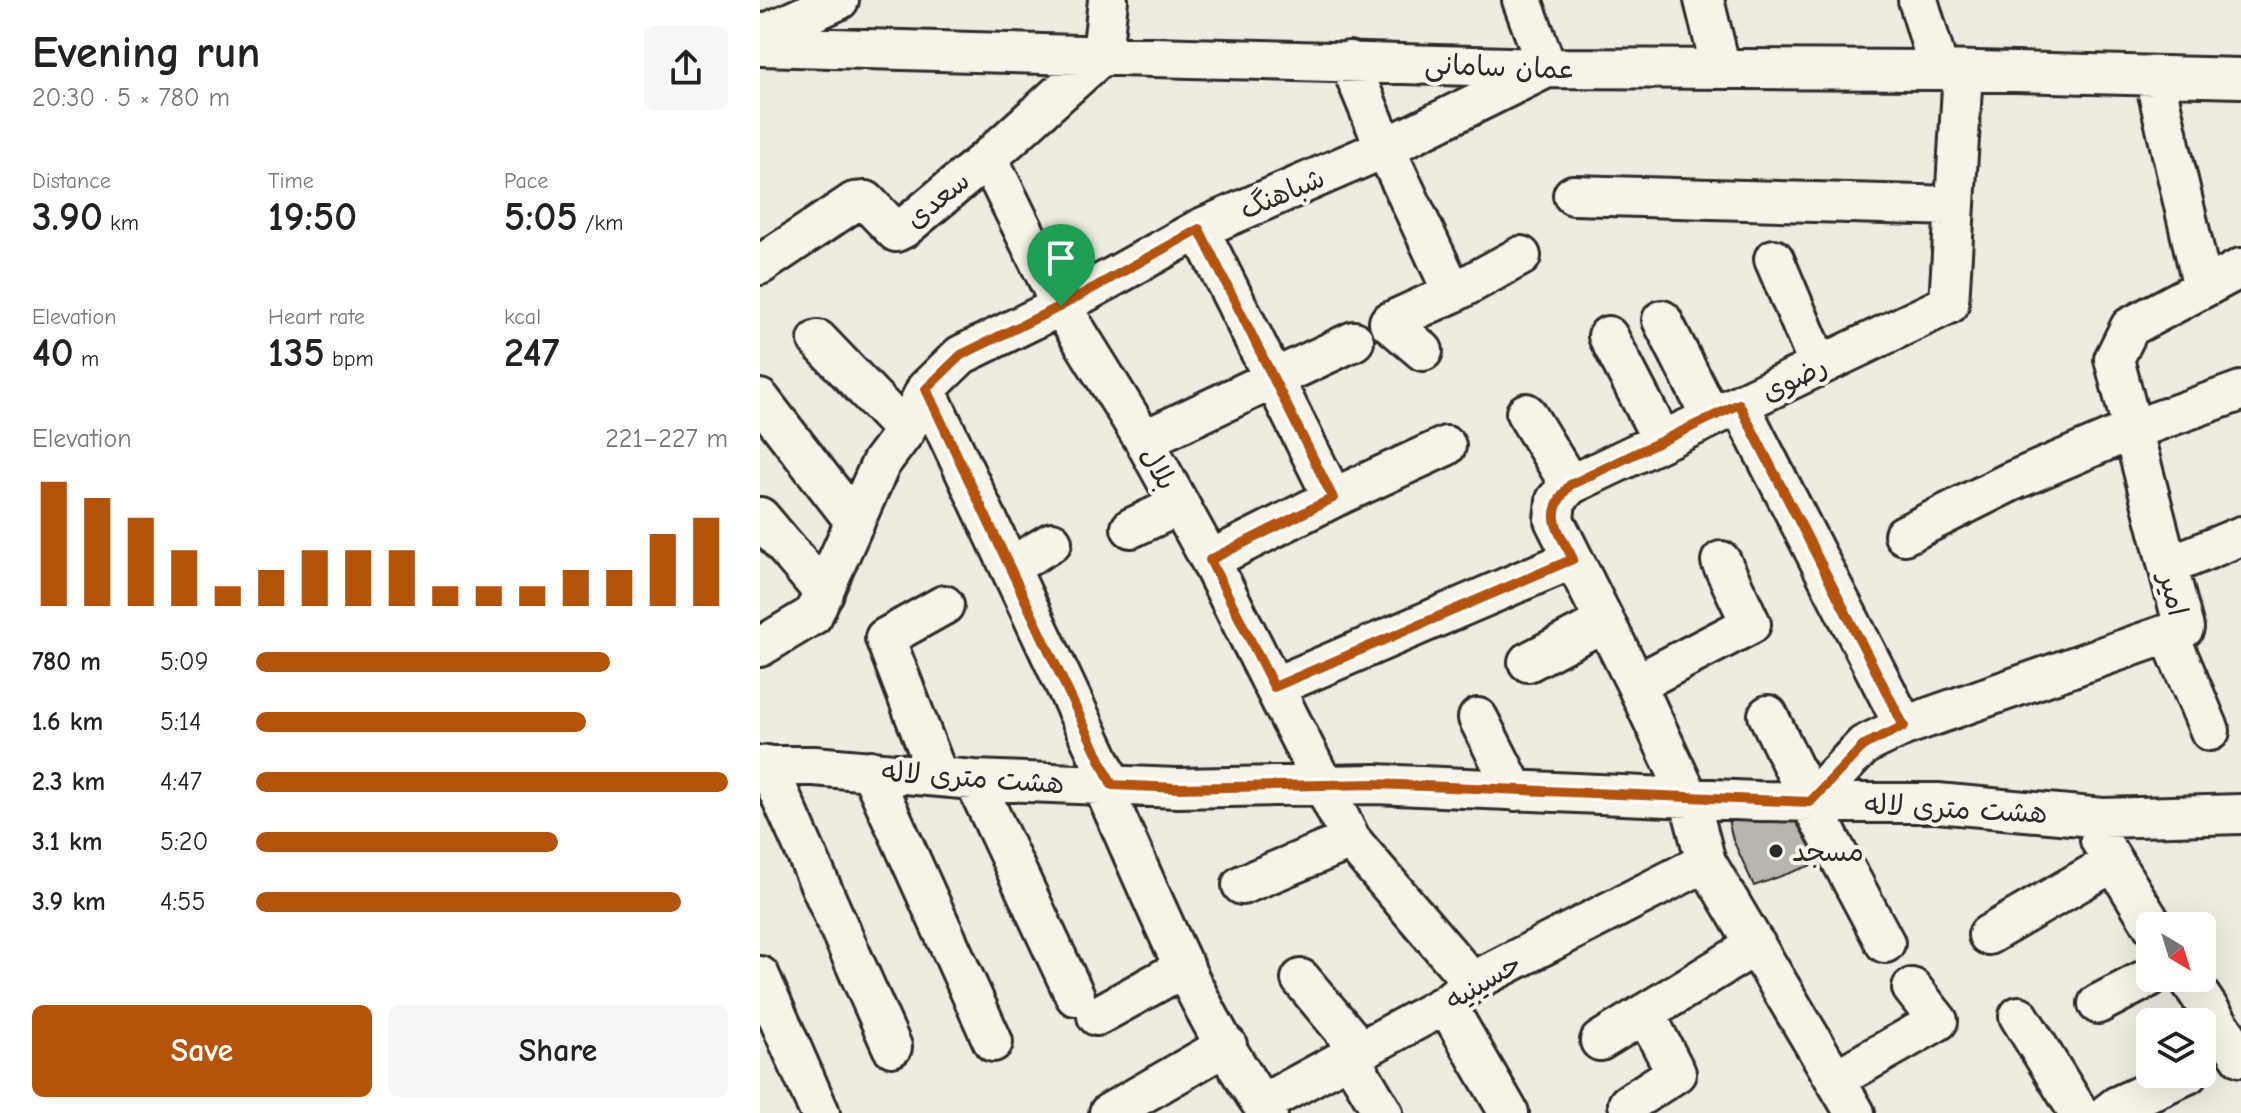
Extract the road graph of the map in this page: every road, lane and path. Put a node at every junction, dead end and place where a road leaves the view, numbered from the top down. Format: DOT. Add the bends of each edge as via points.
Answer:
graph roads {
  1 [pos="839,0"];
  2 [pos="1108,0"];
  3 [pos="1522,0"];
  4 [pos="1704,0"];
  5 [pos="1918,0"];
  6 [pos="760,36"];
  7 [pos="760,46"];
  8 [pos="1102,55"];
  9 [pos="1349,61"];
  10 [pos="1547,68"];
  11 [pos="1721,69"];
  12 [pos="1951,70"];
  13 [pos="2154,76"];
  14 [pos="2241,78"];
  15 [pos="1385,148"];
  16 [pos="988,158"];
  17 [pos="1573,195"];
  18 [pos="1955,206"];
  19 [pos="1199,229"];
  20 [pos="1521,256"];
  21 [pos="1774,259"];
  22 [pos="760,265"];
  23 [pos="2241,268"];
  24 [pos="2203,288"];
  25 [pos="1453,293"];
  26 [pos="1061,306"];
  27 [pos="1662,320"];
  28 [pos="1608,336"];
  29 [pos="818,340"];
  30 [pos="1354,341"];
  31 [pos="1423,351"];
  32 [pos="1819,366"];
  33 [pos="1272,380"];
  34 [pos="926,389"];
  35 [pos="2241,391"];
  36 [pos="760,399"];
  37 [pos="1725,411"];
  38 [pos="1526,413"];
  39 [pos="2132,430"];
  40 [pos="905,431"];
  41 [pos="1144,440"];
  42 [pos="1662,440"];
  43 [pos="1446,446"];
  44 [pos="1570,485"];
  45 [pos="1333,498"];
  46 [pos="1180,505"];
  47 [pos="760,517"];
  48 [pos="855,522"];
  49 [pos="1131,528"];
  50 [pos="1904,535"];
  51 [pos="2241,536"];
  52 [pos="1052,542"];
  53 [pos="1573,559"];
  54 [pos="1210,560"];
  55 [pos="1721,561"];
  56 [pos="2168,566"];
  57 [pos="1010,567"];
  58 [pos="824,593"];
  59 [pos="944,605"];
  60 [pos="1604,622"];
  61 [pos="2169,634"];
  62 [pos="760,647"];
  63 [pos="1528,662"];
  64 [pos="1636,684"];
  65 [pos="1274,687"];
  66 [pos="1768,715"];
  67 [pos="1478,718"];
  68 [pos="1904,726"];
  69 [pos="2210,731"];
  70 [pos="764,766"];
  71 [pos="870,770"];
  72 [pos="956,778"];
  73 [pos="1321,784"];
  74 [pos="1107,785"];
  75 [pos="1515,791"];
  76 [pos="1689,798"];
  77 [pos="1810,802"];
  78 [pos="2088,817"];
  79 [pos="2238,821"];
  80 [pos="1351,840"];
  81 [pos="1706,862"];
  82 [pos="2112,863"];
  83 [pos="1242,885"];
  84 [pos="2144,912"];
  85 [pos="1988,935"];
  86 [pos="1885,943"];
  87 [pos="1756,945"];
  88 [pos="1185,967"];
  89 [pos="760,976"];
  90 [pos="1301,979"];
  91 [pos="2136,984"];
  92 [pos="1912,988"];
  93 [pos="2197,992"];
  94 [pos="1459,993"];
  95 [pos="2098,1004"];
  96 [pos="1645,1013"];
  97 [pos="2019,1016"];
  98 [pos="1600,1041"];
  99 [pos="993,1042"];
  100 [pos="1227,1045"];
  101 [pos="892,1047"];
  102 [pos="1356,1054"];
  103 [pos="2240,1055"];
  104 [pos="2216,1063"];
  105 [pos="2157,1088"];
  106 [pos="1840,1101"];
  107 [pos="1628,1104"];
  108 [pos="1265,1108"];
  109 [pos="1502,1111"];
  110 [pos="820,1113"];
  111 [pos="1109,1113"];
  112 [pos="1383,1113"];
  113 [pos="2079,1113"];
  114 [pos="2108,1113"];
  1 -- 6 [label="street"];
  2 -- 8 [label="street"];
  3 -- 10 [label="street"];
  4 -- 11 [label="street"];
  5 -- 12 [label="street"];
  7 -- 8 [label="street, عمان سامانی"];
  8 -- 9 [label="street, عمان سامانی"];
  8 -- 16 [label="street, سعدی"];
  9 -- 10 [label="street, عمان سامانی"];
  9 -- 15 [label="street"];
  10 -- 11 [label="street, عمان سامانی"];
  10 -- 15 [label="street, شباهنگ"];
  11 -- 12 [label="street, عمان سامانی"];
  12 -- 13 [label="street, عمان سامانی"];
  12 -- 18 [label="street, رضوی"];
  13 -- 14 [label="street, عمان سامانی"];
  13 -- 24 [label="street"];
  15 -- 19 [label="street, شباهنگ"];
  15 -- 25 [label="street"];
  16 -- 22 [label="street, سعدی" via="896,232 866,201 854,202"];
  16 -- 26 [label="street, بلال"];
  17 -- 18 [label="street"];
  18 -- 32 [label="street, رضوی" via="1949,304"];
  19 -- 26 [label="street, شباهنگ"];
  19 -- 33 [label="street"];
  20 -- 25 [label="street"];
  21 -- 32 [label="street"];
  23 -- 24 [label="street, امیر"];
  24 -- 39 [label="street, امیر" via="2130,327 2114,359"];
  25 -- 31 [label="street" via="1389,322"];
  26 -- 34 [label="street, شباهنگ" via="961,355"];
  26 -- 41 [label="street, بلال"];
  27 -- 37 [label="street"];
  28 -- 42 [label="street"];
  29 -- 40 [label="street"];
  30 -- 33 [label="street"];
  32 -- 37 [label="street, رضوی"];
  33 -- 41 [label="street"];
  33 -- 45 [label="street"];
  34 -- 40 [label="street, شباهنگ"];
  34 -- 57 [label="street"];
  35 -- 39 [label="street"];
  36 -- 48 [label="street"];
  37 -- 42 [label="street, رضوی"];
  37 -- 68 [label="street"];
  38 -- 44 [label="street"];
  39 -- 50 [label="street"];
  39 -- 56 [label="street, امیر"];
  40 -- 48 [label="street, شباهنگ" via="881,463"];
  41 -- 46 [label="street, بلال"];
  42 -- 44 [label="street, رضوی"];
  43 -- 45 [label="street"];
  44 -- 53 [label="street" via="1556,500 1554,520"];
  45 -- 54 [label="street"];
  46 -- 49 [label="street"];
  46 -- 54 [label="street, بلال"];
  47 -- 58 [label="street"];
  48 -- 58 [label="street, شباهنگ"];
  51 -- 56 [label="street"];
  52 -- 57 [label="street"];
  53 -- 60 [label="street"];
  53 -- 65 [label="street"];
  54 -- 65 [label="street, بلال"];
  55 -- 64 [label="street" via="1751,624"];
  56 -- 61 [label="street, امیر" via="2184,628"];
  57 -- 74 [label="street"];
  58 -- 62 [label="street, شباهنگ" via="813,615"];
  59 -- 72 [label="street" via="885,638"];
  60 -- 63 [label="street"];
  60 -- 64 [label="street"];
  61 -- 68 [label="street, امیر"];
  61 -- 69 [label="street"];
  64 -- 76 [label="street"];
  65 -- 73 [label="street, بلال"];
  66 -- 77 [label="street"];
  67 -- 75 [label="street"];
  68 -- 77 [label="street, امیر" via="1864,745"];
  70 -- 71 [label="street, هشت متری لاله"];
  70 -- 101 [label="street"];
  71 -- 72 [label="street, هشت متری لاله"];
  71 -- 99 [label="street"];
  72 -- 74 [label="street, هشت متری لاله"];
  72 -- 88 [label="street" via="1086,1006"];
  73 -- 74 [label="street, هشت متری لاله"];
  73 -- 75 [label="street, هشت متری لاله"];
  73 -- 80 [label="street, بلال"];
  74 -- 88 [label="street"];
  75 -- 76 [label="street, هشت متری لاله"];
  76 -- 77 [label="street, هشت متری لاله"];
  76 -- 81 [label="street"];
  77 -- 78 [label="street, هشت متری لاله" via="1937,803"];
  77 -- 86 [label="street"];
  78 -- 79 [label="street, هشت متری لاله"];
  78 -- 82 [label="street"];
  80 -- 83 [label="street"];
  80 -- 94 [label="street, بلال"];
  81 -- 87 [label="street"];
  81 -- 94 [label="street, حسینیه"];
  82 -- 84 [label="street"];
  82 -- 85 [label="street"];
  87 -- 96 [label="street"];
  87 -- 106 [label="street"];
  88 -- 100 [label="street"];
  89 -- 110 [label="street"];
  90 -- 102 [label="street"];
  91 -- 95 [label="street"];
  92 -- 106 [label="street" via="1938,1021"];
  93 -- 103 [label="street"];
  94 -- 102 [label="street, حسینیه"];
  94 -- 109 [label="street, بلال"];
  96 -- 98 [label="street"];
  96 -- 107 [label="street" via="1676,1073"];
  97 -- 113 [label="street"];
  100 -- 108 [label="street"];
  100 -- 111 [label="street"];
  102 -- 108 [label="street, حسینیه"];
  102 -- 112 [label="street"];
  103 -- 104 [label="street"];
  105 -- 114 [label="street"];
}
